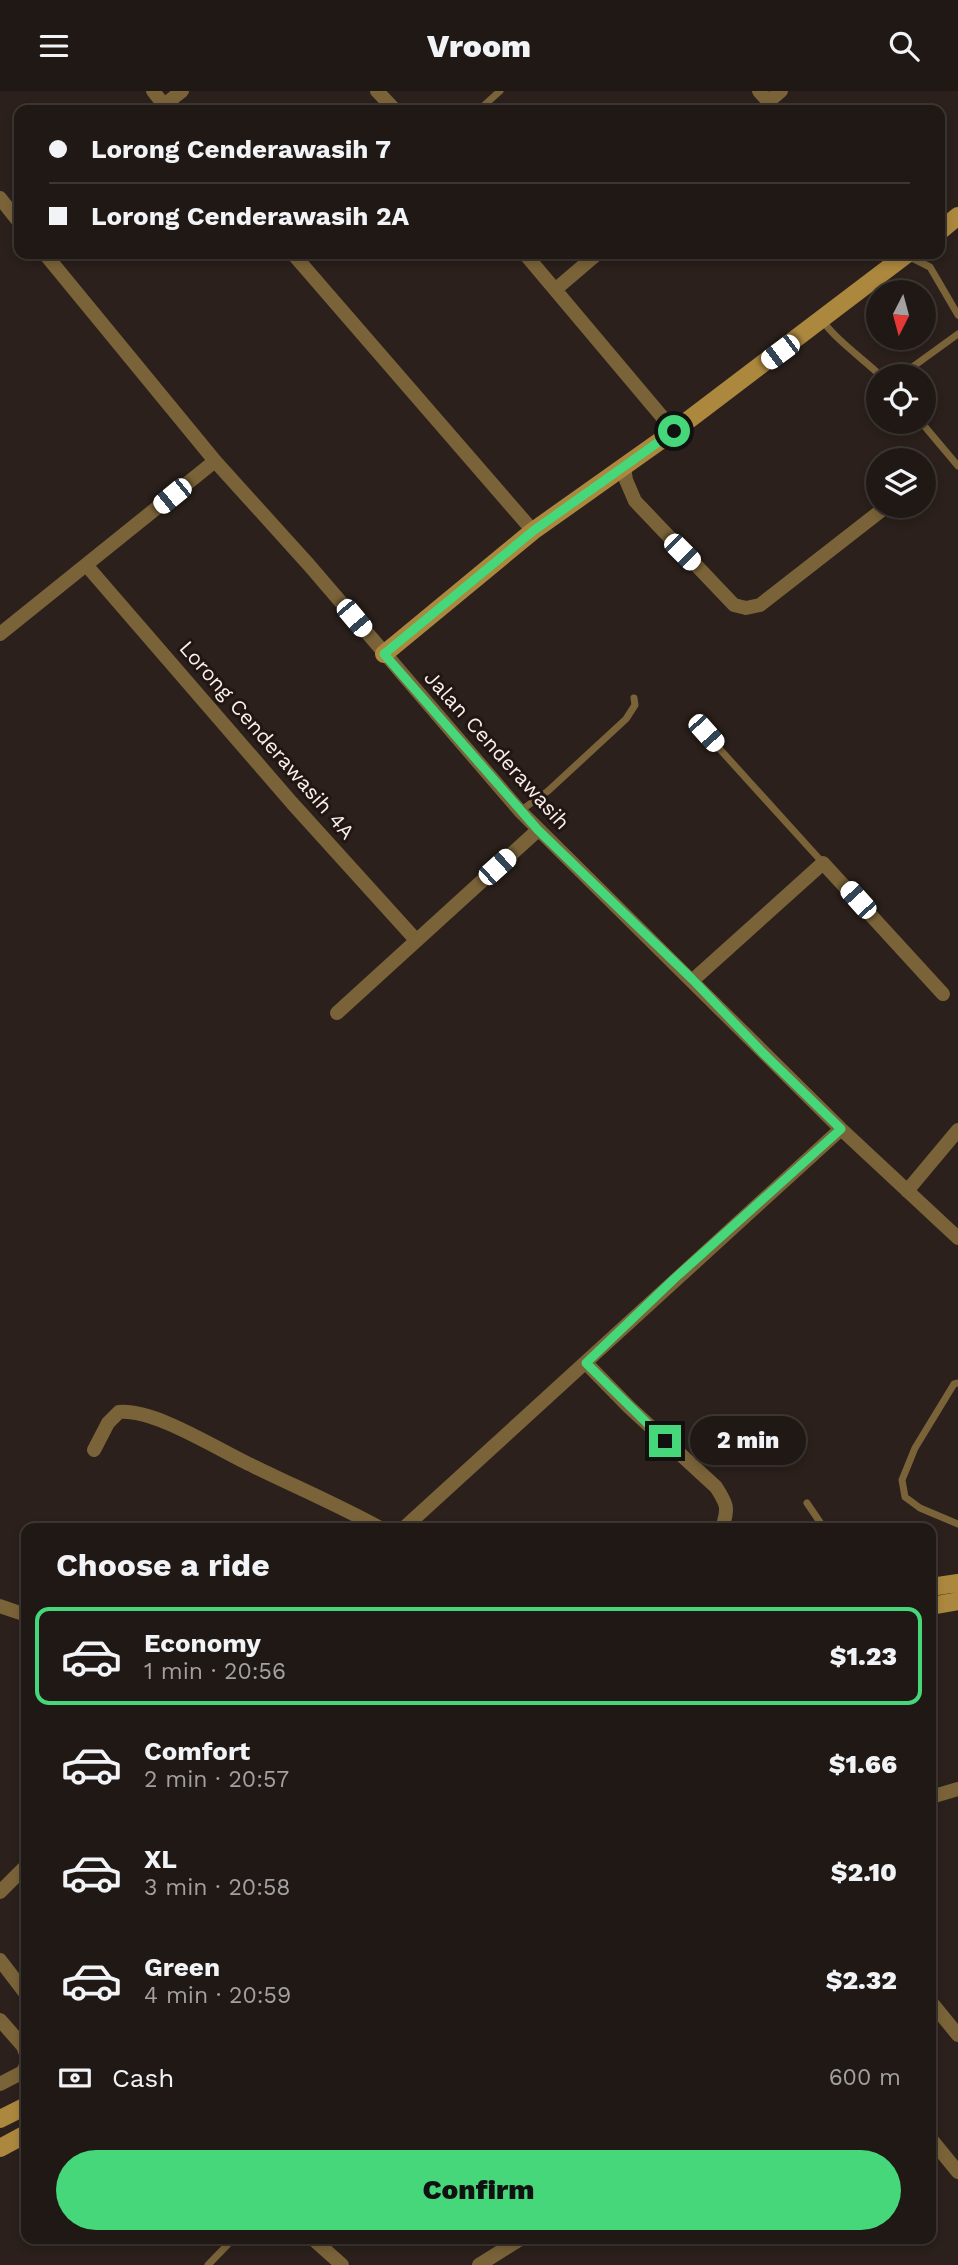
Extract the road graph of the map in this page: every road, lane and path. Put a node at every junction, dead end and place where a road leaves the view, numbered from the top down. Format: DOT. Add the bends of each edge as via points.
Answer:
graph roads {
  1 [pos="153,91"];
  2 [pos="182,91"];
  3 [pos="377,91"];
  4 [pos="500,91"];
  5 [pos="781,91"];
  6 [pos="767,101"];
  7 [pos="164,105"];
  8 [pos="169,105"];
  9 [pos="390,105"];
  10 [pos="485,105"];
  11 [pos="0,198"];
  12 [pos="14,216"];
  13 [pos="49,259"];
  14 [pos="297,259"];
  15 [pos="529,259"];
  16 [pos="591,259"];
  17 [pos="900,259"];
  18 [pos="915,259"];
  19 [pos="556,289"];
  20 [pos="958,315"];
  21 [pos="822,320"];
  22 [pos="958,334"];
  23 [pos="868,364"];
  24 [pos="917,364"];
  25 [pos="674,431"];
  26 [pos="931,434"];
  27 [pos="215,461"];
  28 [pos="958,466"];
  29 [pos="624,467"];
  30 [pos="872,518"];
  31 [pos="533,531"];
  32 [pos="87,566"];
  33 [pos="0,634"];
  34 [pos="384,654"];
  35 [pos="634,698"];
  36 [pos="706,733"];
  37 [pos="520,811"];
  38 [pos="538,830"];
  39 [pos="824,863"];
  40 [pos="416,940"];
  41 [pos="693,980"];
  42 [pos="943,993"];
  43 [pos="337,1013"];
  44 [pos="841,1129"];
  45 [pos="958,1130"];
  46 [pos="907,1191"];
  47 [pos="958,1238"];
  48 [pos="586,1363"];
  49 [pos="958,1383"];
  50 [pos="93,1450"];
  51 [pos="807,1503"];
  52 [pos="371,1523"];
  53 [pos="410,1523"];
  54 [pos="724,1523"];
  55 [pos="821,1523"];
  56 [pos="958,1524"];
  57 [pos="958,1583"];
  58 [pos="936,1586"];
  59 [pos="958,1601"];
  60 [pos="936,1605"];
  61 [pos="0,1606"];
  62 [pos="21,1613"];
  63 [pos="956,1792"];
  64 [pos="936,1796"];
  65 [pos="21,1871"];
  66 [pos="0,1892"];
  67 [pos="0,1960"];
  68 [pos="21,1987"];
  69 [pos="936,2008"];
  70 [pos="0,2020"];
  71 [pos="958,2035"];
  72 [pos="21,2044"];
  73 [pos="21,2073"];
  74 [pos="0,2084"];
  75 [pos="21,2108"];
  76 [pos="0,2119"];
  77 [pos="21,2137"];
  78 [pos="936,2145"];
  79 [pos="0,2148"];
  80 [pos="958,2172"];
  81 [pos="228,2244"];
  82 [pos="319,2244"];
  83 [pos="513,2244"];
  84 [pos="208,2265"];
  85 [pos="342,2265"];
  86 [pos="480,2265"];
  1 -- 7 [label="street"];
  2 -- 8 [label="street"];
  3 -- 9 [label="street"];
  4 -- 10 [label="lane"];
  5 -- 6 [label="street"];
  11 -- 12 [label="street"];
  13 -- 27 [label="street, Jalan Cenderawasih"];
  14 -- 31 [label="street"];
  15 -- 19 [label="street"];
  16 -- 19 [label="street"];
  17 -- 21 [label="street"];
  18 -- 20 [label="lane" via="930,267"];
  19 -- 25 [label="street"];
  21 -- 23 [label="lane" via="834,337"];
  21 -- 25 [label="street"];
  22 -- 24 [label="lane"];
  25 -- 29 [label="street"];
  26 -- 28 [label="lane"];
  27 -- 32 [label="street"];
  27 -- 34 [label="street, Jalan Cenderawasih"];
  29 -- 30 [label="street" via="635,501 734,605 746,608 760,605"];
  29 -- 31 [label="street"];
  31 -- 34 [label="street"];
  32 -- 33 [label="street"];
  32 -- 40 [label="street, Lorong Cenderawasih 4A"];
  34 -- 37 [label="street, Jalan Cenderawasih"];
  35 -- 37 [label="lane" via="626,719"];
  36 -- 39 [label="lane"];
  37 -- 38 [label="street, Jalan Cenderawasih"];
  38 -- 40 [label="street"];
  38 -- 41 [label="street, Jalan Cenderawasih"];
  39 -- 41 [label="street"];
  39 -- 42 [label="street"];
  40 -- 43 [label="street"];
  41 -- 44 [label="street, Jalan Cenderawasih"];
  44 -- 46 [label="street, Jalan Cenderawasih"];
  44 -- 48 [label="street"];
  45 -- 46 [label="street"];
  46 -- 47 [label="street, Jalan Cenderawasih"];
  48 -- 53 [label="street"];
  48 -- 54 [label="street" via="716,1487 726,1503"];
  49 -- 56 [label="lane" via="915,1448 902,1481 905,1497"];
  50 -- 52 [label="street" via="119,1412 134,1411"];
  51 -- 55 [label="lane"];
  57 -- 58 [label="street"];
  59 -- 60 [label="street"];
  61 -- 62 [label="street"];
  63 -- 64 [label="street"];
  65 -- 66 [label="street"];
  67 -- 68 [label="street"];
  69 -- 71 [label="street"];
  70 -- 72 [label="street"];
  73 -- 74 [label="street"];
  75 -- 76 [label="street"];
  77 -- 79 [label="street"];
  78 -- 80 [label="street"];
  81 -- 84 [label="lane"];
  82 -- 85 [label="street"];
  83 -- 86 [label="street"];
}
